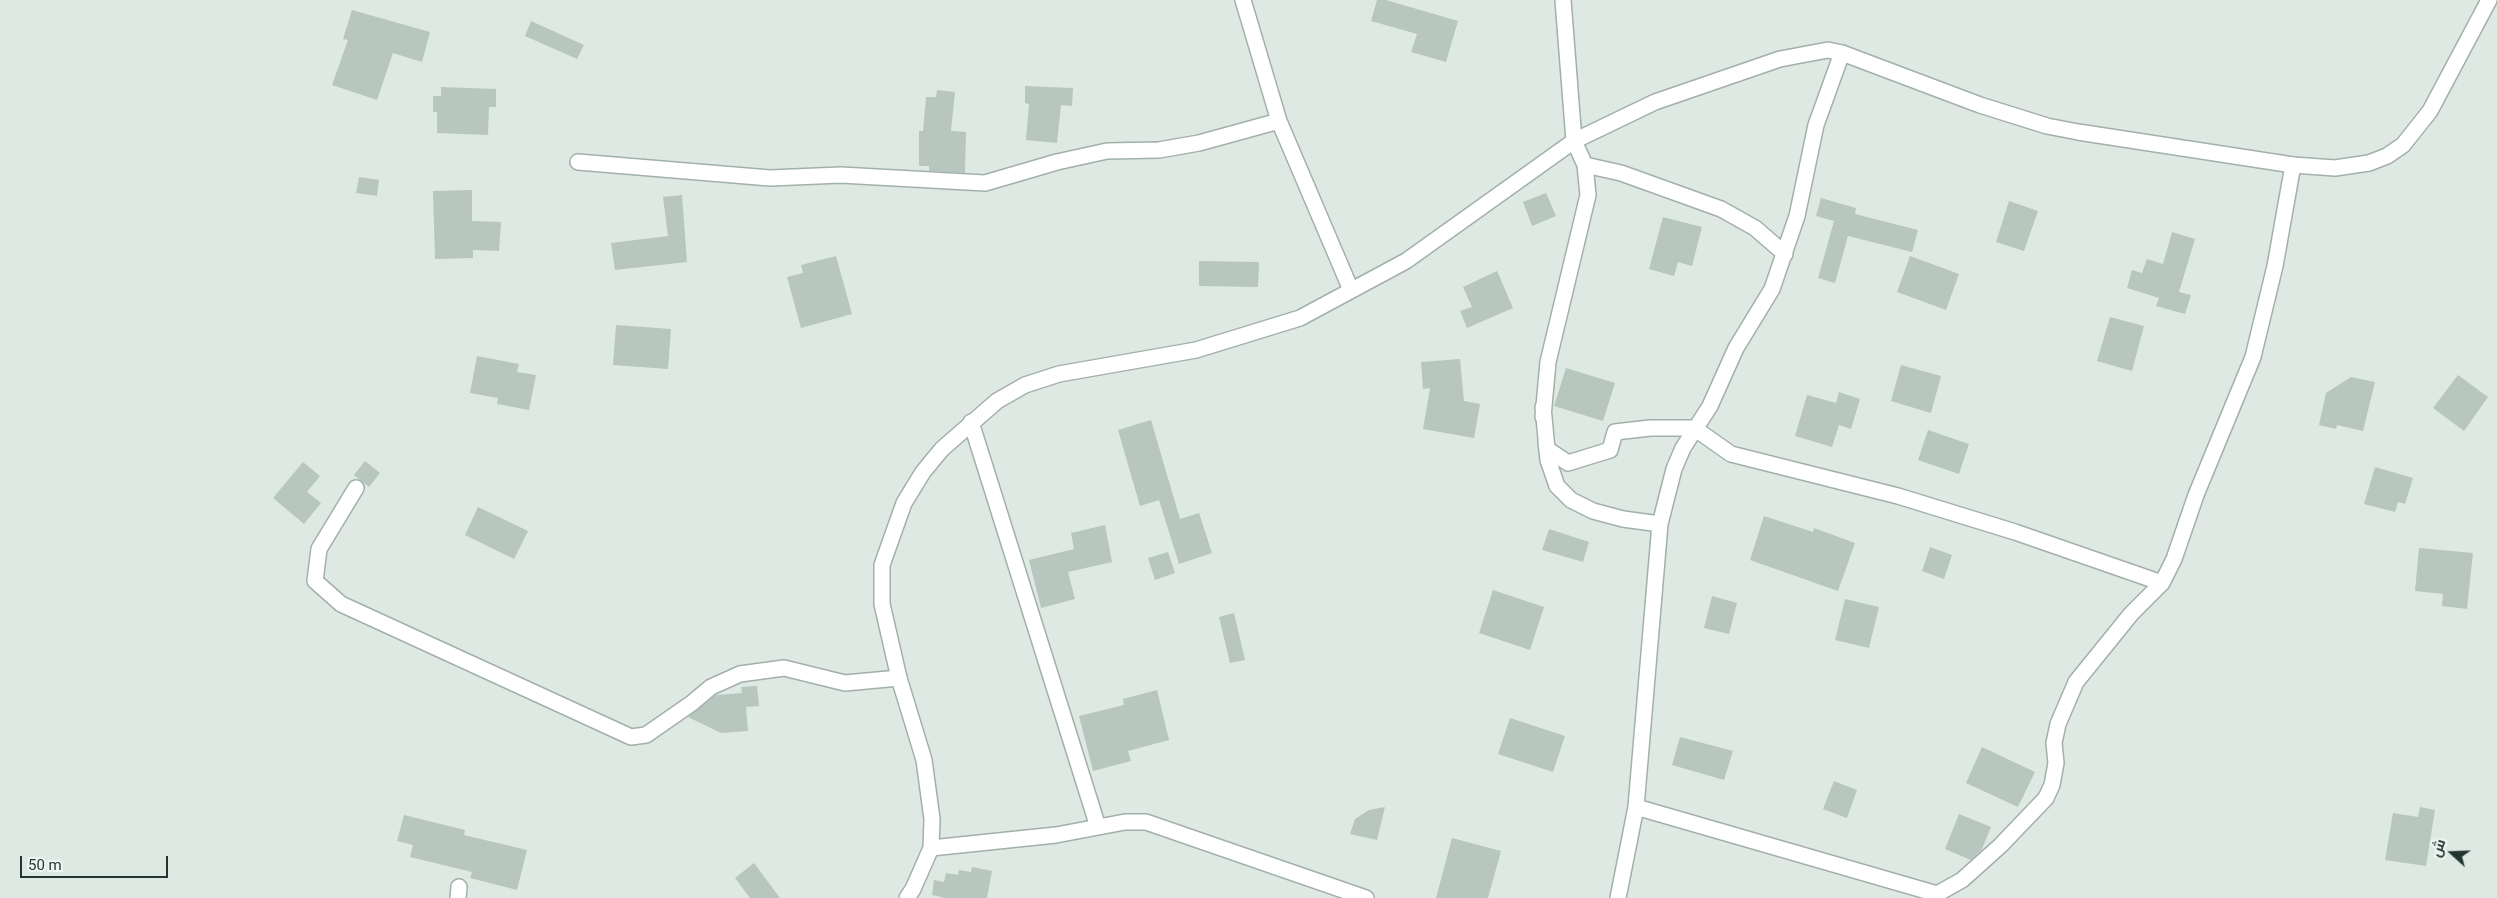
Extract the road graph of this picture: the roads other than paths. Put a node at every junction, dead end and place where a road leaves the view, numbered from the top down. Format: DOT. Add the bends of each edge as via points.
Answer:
graph roads {
  1 [pos="1243,0"];
  2 [pos="1563,0"];
  3 [pos="2489,0"];
  4 [pos="1842,53"];
  5 [pos="1279,121"];
  6 [pos="1574,141"];
  7 [pos="578,162"];
  8 [pos="1585,165"];
  9 [pos="2293,165"];
  10 [pos="1785,254"];
  11 [pos="1351,290"];
  12 [pos="1543,407"];
  13 [pos="971,422"];
  14 [pos="1694,428"];
  15 [pos="356,488"];
  16 [pos="1660,524"];
  17 [pos="2162,583"];
  18 [pos="899,678"];
  19 [pos="1636,807"];
  20 [pos="1098,827"];
  21 [pos="931,848"];
  22 [pos="1936,896"];
  23 [pos="907,898"];
  24 [pos="1366,898"];
  25 [pos="1618,898"];
  1 -- 5 [label="street"];
  2 -- 6 [label="street"];
  3 -- 9 [label="street" via="2430,111 2403,145 2369,163 2335,168"];
  4 -- 6 [label="street" via="1818,50 1780,58 1655,102"];
  4 -- 9 [label="street" via="1980,106 2047,126"];
  4 -- 10 [label="street" via="1816,125 1797,216"];
  5 -- 7 [label="street" via="1199,143 1159,150 1099,153 985,183 841,175 770,178"];
  5 -- 11 [label="street"];
  6 -- 8 [label="street"];
  6 -- 11 [label="street" via="1406,260"];
  8 -- 10 [label="street" via="1620,173 1721,209 1755,228"];
  8 -- 12 [label="street" via="1588,195 1548,362"];
  9 -- 17 [label="street" via="2275,266 2253,357"];
  10 -- 14 [label="street" via="1772,289 1736,348 1710,406"];
  11 -- 13 [label="street" via="1300,318 1196,350 1059,374 1004,397"];
  12 -- 14 [label="street" via="1547,449 1568,463 1610,450 1615,432"];
  12 -- 16 [label="street" via="1548,460 1557,486 1571,500 1593,510 1623,519"];
  13 -- 18 [label="street" via="923,472 904,503 884,558 882,604"];
  13 -- 20 [label="street"];
  14 -- 16 [label="street" via="1674,470"];
  14 -- 17 [label="street" via="1731,454 1898,496"];
  15 -- 18 [label="street" via="319,549 315,581 341,604 631,737 646,735 711,687 740,674 784,668 845,683"];
  16 -- 19 [label="street"];
  17 -- 22 [label="street" via="2131,614 2076,682 2058,724 2054,743 2056,763 2046,798 1962,880"];
  18 -- 21 [label="street" via="924,760 932,819"];
  19 -- 22 [label="street"];
  19 -- 25 [label="street"];
  20 -- 21 [label="street" via="1056,835"];
  20 -- 24 [label="street" via="1146,822"];
  21 -- 23 [label="street"];
}
